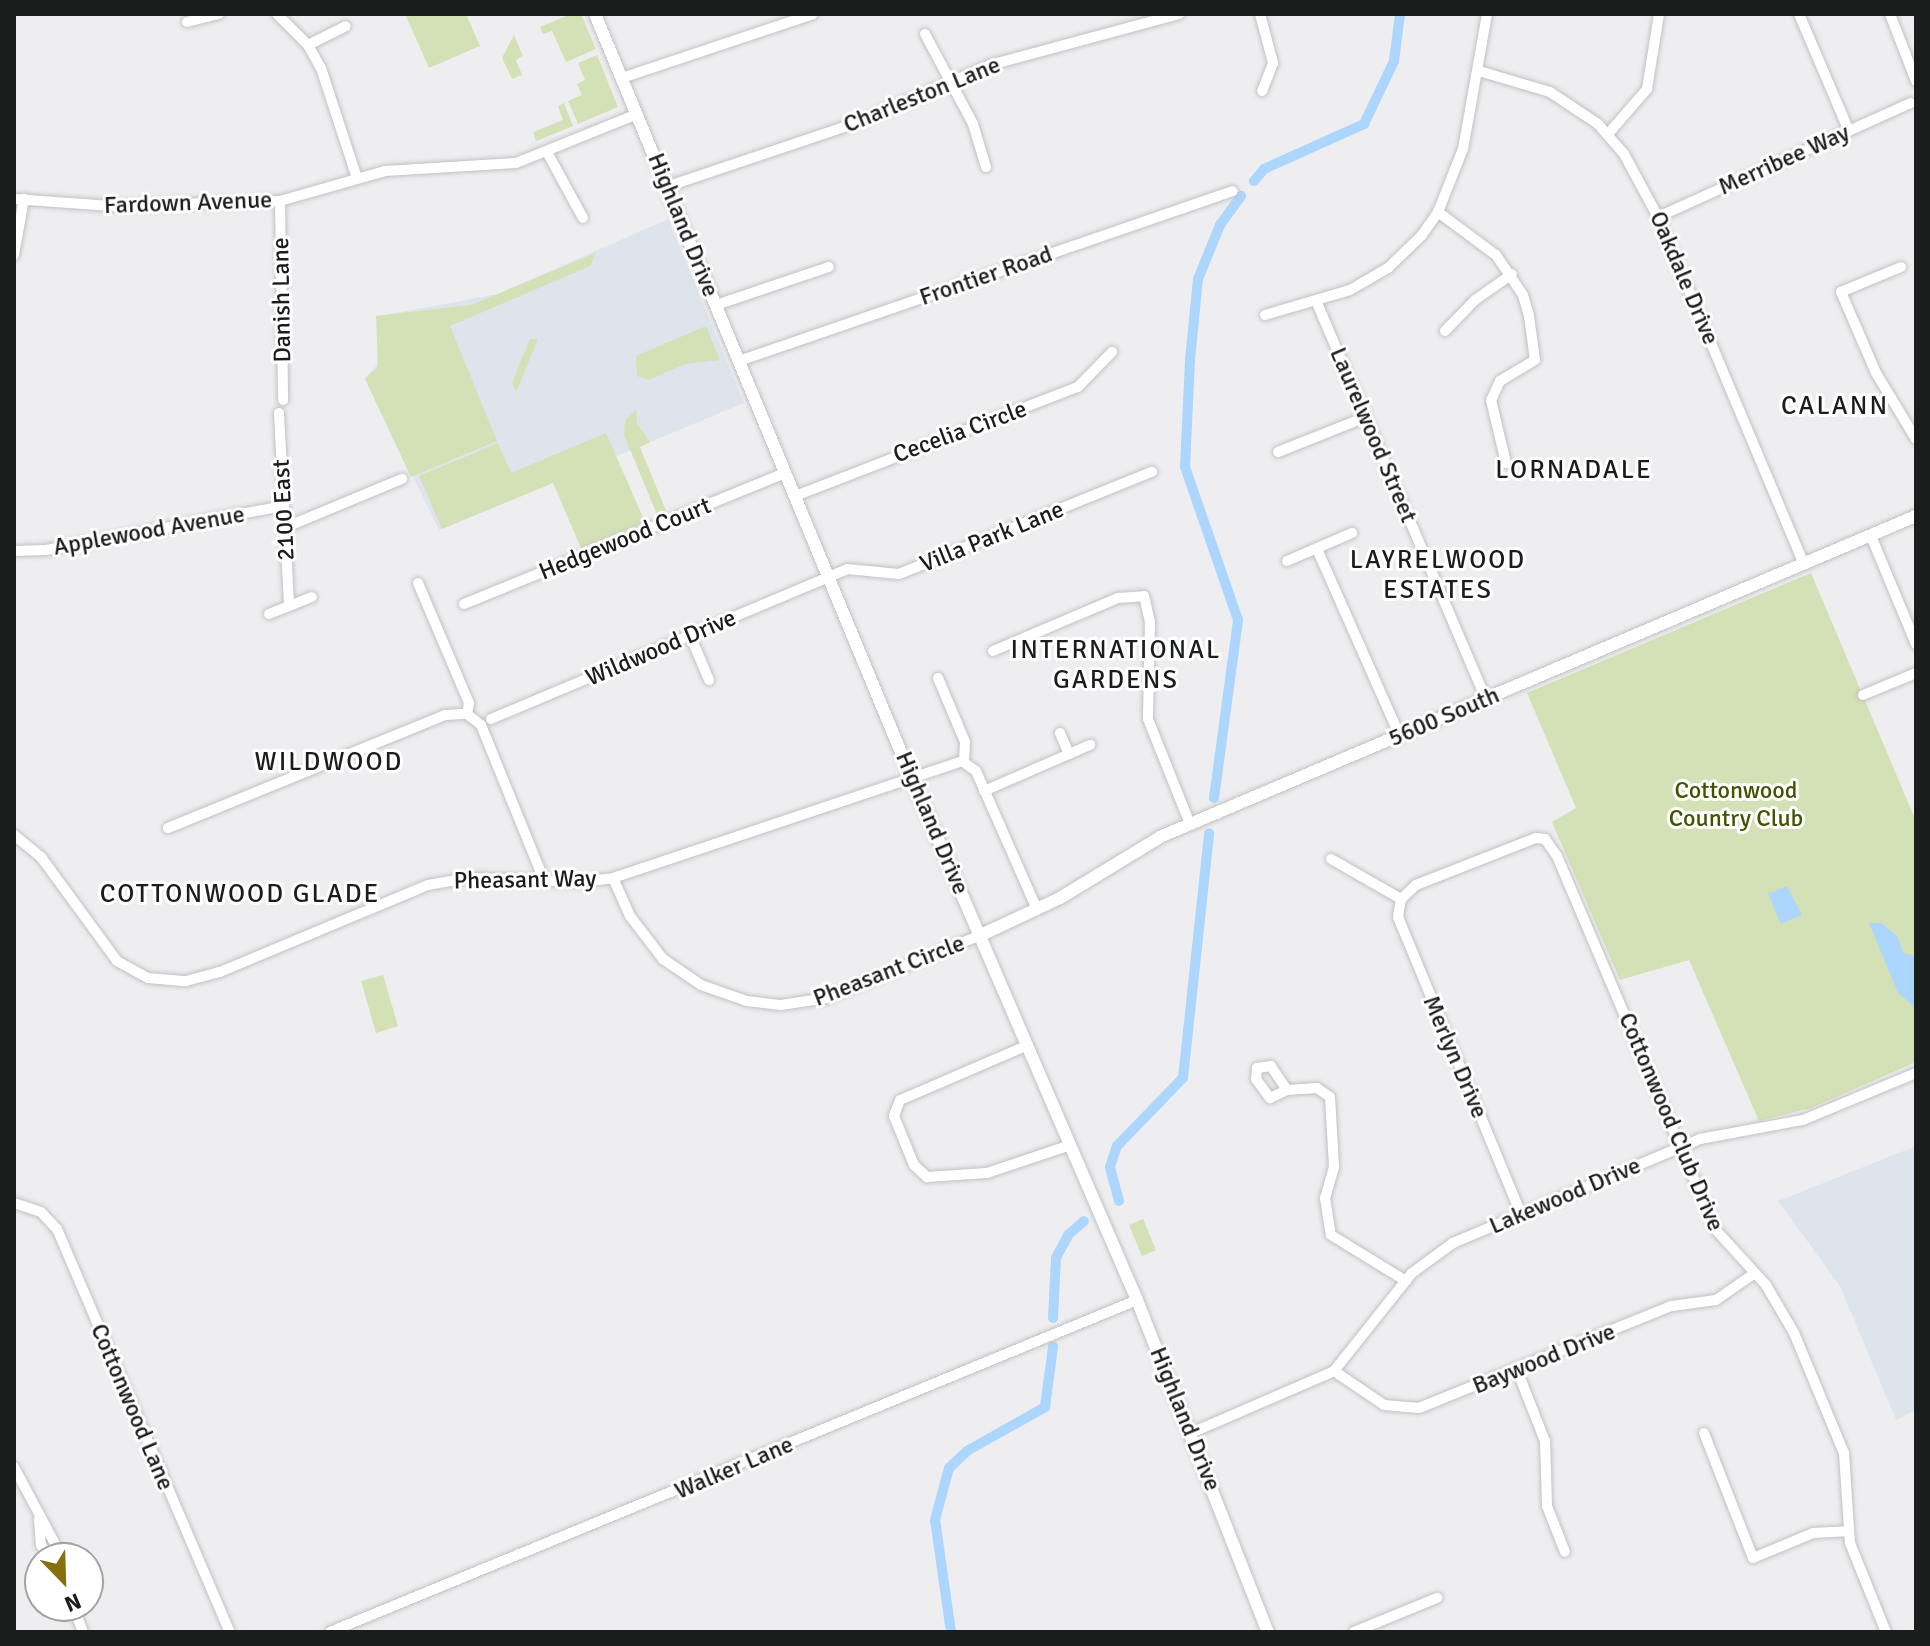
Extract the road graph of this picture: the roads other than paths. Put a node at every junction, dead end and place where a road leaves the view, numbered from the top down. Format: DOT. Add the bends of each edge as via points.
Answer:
graph roads {
  1 [pos="219,14"];
  2 [pos="277,14"];
  3 [pos="595,14"];
  4 [pos="813,14"];
  5 [pos="1179,14"];
  6 [pos="1260,14"];
  7 [pos="1487,14"];
  8 [pos="1659,14"];
  9 [pos="1799,14"];
  10 [pos="1890,14"];
  11 [pos="187,22"];
  12 [pos="346,26"];
  13 [pos="925,34"];
  14 [pos="308,45"];
  15 [pos="1479,71"];
  16 [pos="622,78"];
  17 [pos="1916,81"];
  18 [pos="951,82"];
  19 [pos="1262,91"];
  20 [pos="1911,103"];
  21 [pos="637,114"];
  22 [pos="1849,131"];
  23 [pos="1608,134"];
  24 [pos="547,152"];
  25 [pos="986,167"];
  26 [pos="357,178"];
  27 [pos="669,186"];
  28 [pos="1233,191"];
  29 [pos="19,199"];
  30 [pos="280,201"];
  31 [pos="1438,212"];
  32 [pos="1658,217"];
  33 [pos="583,218"];
  34 [pos="14,255"];
  35 [pos="829,267"];
  36 [pos="1901,267"];
  37 [pos="1512,274"];
  38 [pos="1317,303"];
  39 [pos="716,305"];
  40 [pos="1265,315"];
  41 [pos="1445,331"];
  42 [pos="1112,352"];
  43 [pos="739,361"];
  44 [pos="283,400"];
  45 [pos="279,413"];
  46 [pos="1366,417"];
  47 [pos="1916,439"];
  48 [pos="1278,452"];
  49 [pos="1506,463"];
  50 [pos="1152,472"];
  51 [pos="785,473"];
  52 [pos="402,479"];
  53 [pos="795,496"];
  54 [pos="283,506"];
  55 [pos="1916,516"];
  56 [pos="284,528"];
  57 [pos="1352,533"];
  58 [pos="1871,536"];
  59 [pos="1317,549"];
  60 [pos="14,551"];
  61 [pos="1287,561"];
  62 [pos="1804,564"];
  63 [pos="831,576"];
  64 [pos="418,583"];
  65 [pos="312,597"];
  66 [pos="464,604"];
  67 [pos="289,606"];
  68 [pos="269,614"];
  69 [pos="690,635"];
  70 [pos="1916,644"];
  71 [pos="993,651"];
  72 [pos="1916,673"];
  73 [pos="938,678"];
  74 [pos="709,680"];
  75 [pos="1863,695"];
  76 [pos="1486,699"];
  77 [pos="467,714"];
  78 [pos="491,719"];
  79 [pos="1060,733"];
  80 [pos="1400,736"];
  81 [pos="1090,745"];
  82 [pos="1069,754"];
  83 [pos="964,762"];
  84 [pos="912,779"];
  85 [pos="984,791"];
  86 [pos="1190,824"];
  87 [pos="168,828"];
  88 [pos="14,835"];
  89 [pos="1331,859"];
  90 [pos="613,878"];
  91 [pos="544,880"];
  92 [pos="1401,899"];
  93 [pos="1037,909"];
  94 [pos="981,935"];
  95 [pos="1028,1045"];
  96 [pos="1916,1073"];
  97 [pos="1287,1090"];
  98 [pos="1070,1145"];
  99 [pos="1681,1146"];
  100 [pos="14,1203"];
  101 [pos="1521,1214"];
  102 [pos="1755,1273"];
  103 [pos="1406,1281"];
  104 [pos="1137,1300"];
  105 [pos="1517,1370"];
  106 [pos="1334,1371"];
  107 [pos="1191,1433"];
  108 [pos="1704,1433"];
  109 [pos="14,1467"];
  110 [pos="1847,1531"];
  111 [pos="54,1542"];
  112 [pos="1565,1552"];
  113 [pos="1437,1598"];
  114 [pos="230,1632"];
  115 [pos="330,1632"];
  116 [pos="1268,1632"];
  117 [pos="1354,1632"];
  118 [pos="1886,1632"];
  1 -- 11 [label="street"];
  2 -- 14 [label="street"];
  3 -- 16 [label="main road, Highland Drive"];
  4 -- 16 [label="street"];
  5 -- 18 [label="street, Charleston Lane" via="1002,61"];
  6 -- 19 [label="street" via="1273,63"];
  7 -- 15 [label="street"];
  8 -- 23 [label="street" via="1647,89"];
  9 -- 22 [label="street"];
  10 -- 17 [label="street"];
  12 -- 14 [label="street"];
  13 -- 18 [label="street"];
  14 -- 26 [label="street" via="328,84"];
  15 -- 23 [label="street, Oakdale Drive" via="1550,92"];
  15 -- 31 [label="street" via="1463,149"];
  16 -- 21 [label="main road, Highland Drive"];
  18 -- 25 [label="street"];
  18 -- 27 [label="street, Charleston Lane" via="853,124"];
  20 -- 22 [label="street, Merribee Way"];
  21 -- 24 [label="street, Fardown Avenue"];
  21 -- 27 [label="main road, Highland Drive"];
  22 -- 32 [label="street, Merribee Way"];
  23 -- 32 [label="street, Oakdale Drive"];
  24 -- 26 [label="street, Fardown Avenue" via="509,164 393,170"];
  24 -- 33 [label="street"];
  26 -- 30 [label="street, Fardown Avenue"];
  27 -- 39 [label="main road, Highland Drive"];
  28 -- 43 [label="street, Frontier Road"];
  29 -- 30 [label="street, Fardown Avenue" via="100,206"];
  29 -- 34 [label="street"];
  30 -- 44 [label="street, Danish Lane"];
  31 -- 37 [label="street" via="1480,240"];
  31 -- 38 [label="street" via="1388,268"];
  32 -- 62 [label="street, Oakdale Drive"];
  35 -- 39 [label="street"];
  36 -- 47 [label="street" via="1841,292 1876,373"];
  37 -- 41 [label="street" via="1475,300"];
  37 -- 49 [label="street" via="1529,316 1535,360 1508,374 1494,391 1491,407"];
  38 -- 40 [label="street"];
  38 -- 46 [label="street, Laurelwood Street"];
  39 -- 43 [label="main road, Highland Drive"];
  42 -- 53 [label="street, Cecelia Circle" via="1078,387"];
  43 -- 51 [label="main road, Highland Drive"];
  45 -- 54 [label="street, 2100 East"];
  46 -- 48 [label="street"];
  46 -- 76 [label="street, Laurelwood Street"];
  50 -- 63 [label="street, Villa Park Lane" via="899,574 857,566"];
  51 -- 53 [label="main road, Highland Drive"];
  51 -- 66 [label="street, Hedgewood Court"];
  52 -- 56 [label="street"];
  53 -- 63 [label="main road, Highland Drive"];
  54 -- 56 [label="street, 2100 East"];
  54 -- 60 [label="street, Applewood Avenue" via="46,550"];
  55 -- 58 [label="main road, 5600 South"];
  56 -- 67 [label="street, 2100 East"];
  57 -- 59 [label="street"];
  58 -- 62 [label="main road, 5600 South"];
  58 -- 70 [label="street"];
  59 -- 61 [label="street"];
  59 -- 80 [label="street"];
  62 -- 76 [label="main road, 5600 South"];
  63 -- 69 [label="street, Wildwood Drive"];
  63 -- 84 [label="main road, Highland Drive"];
  64 -- 77 [label="street" via="469,703"];
  65 -- 67 [label="street"];
  67 -- 68 [label="street"];
  69 -- 74 [label="street"];
  69 -- 78 [label="street, Wildwood Drive"];
  71 -- 86 [label="street" via="1118,598 1144,596 1150,621 1148,719"];
  72 -- 75 [label="street"];
  73 -- 83 [label="street" via="965,742"];
  76 -- 80 [label="main road, 5600 South"];
  77 -- 87 [label="street" via="445,715"];
  77 -- 91 [label="street" via="481,725"];
  79 -- 82 [label="street"];
  80 -- 86 [label="main road, 5600 South"];
  81 -- 82 [label="street"];
  82 -- 85 [label="street"];
  83 -- 84 [label="street, Pheasant Way"];
  83 -- 85 [label="street" via="974,769"];
  84 -- 90 [label="street, Pheasant Way"];
  84 -- 94 [label="main road, Highland Drive"];
  85 -- 93 [label="street"];
  86 -- 93 [label="main road, 5600 South" via="1136,849"];
  88 -- 91 [label="street, Pheasant Way" via="41,857 117,961 139,975 166,981 220,972 428,885 467,878"];
  89 -- 92 [label="street"];
  90 -- 91 [label="street, Pheasant Way"];
  90 -- 94 [label="street, Pheasant Circle" via="630,916 663,959 701,985 747,1001 781,1005 826,998"];
  92 -- 99 [label="street, Cottonwood Club Drive" via="1416,885 1520,841 1545,839 1557,856"];
  92 -- 101 [label="street, Merlyn Drive" via="1399,925"];
  93 -- 94 [label="main road, 5600 South"];
  94 -- 95 [label="main road, Highland Drive"];
  95 -- 98 [label="main road, Highland Drive"];
  95 -- 98 [label="street" via="900,1100 894,1116 914,1165 927,1177 987,1173"];
  96 -- 99 [label="street, Lakewood Drive" via="1803,1120 1719,1133"];
  97 -- 103 [label="street" via="1321,1089 1330,1097 1334,1167 1325,1198 1331,1235"];
  98 -- 104 [label="main road, Highland Drive"];
  99 -- 101 [label="street, Lakewood Drive"];
  99 -- 102 [label="street, Cottonwood Club Drive" via="1722,1241"];
  100 -- 114 [label="street, Cottonwood Lane" via="41,1212 57,1229"];
  101 -- 103 [label="street, Lakewood Drive" via="1444,1248"];
  102 -- 105 [label="street, Baywood Drive" via="1716,1300 1672,1306"];
  102 -- 110 [label="street, Cottonwood Club Drive" via="1787,1319 1839,1440 1848,1482"];
  103 -- 106 [label="street, Lakewood Drive"];
  104 -- 107 [label="main road, Highland Drive"];
  104 -- 115 [label="street, Walker Lane"];
  105 -- 106 [label="street, Baywood Drive" via="1436,1403 1403,1409 1367,1398"];
  105 -- 112 [label="street" via="1545,1441 1547,1506"];
  106 -- 107 [label="street, Lakewood Drive"];
  107 -- 116 [label="main road, Highland Drive"];
  108 -- 110 [label="street" via="1753,1558 1813,1533"];
  109 -- 111 [label="street"];
  110 -- 118 [label="street, Cottonwood Club Drive"];
  113 -- 117 [label="street"];
}
